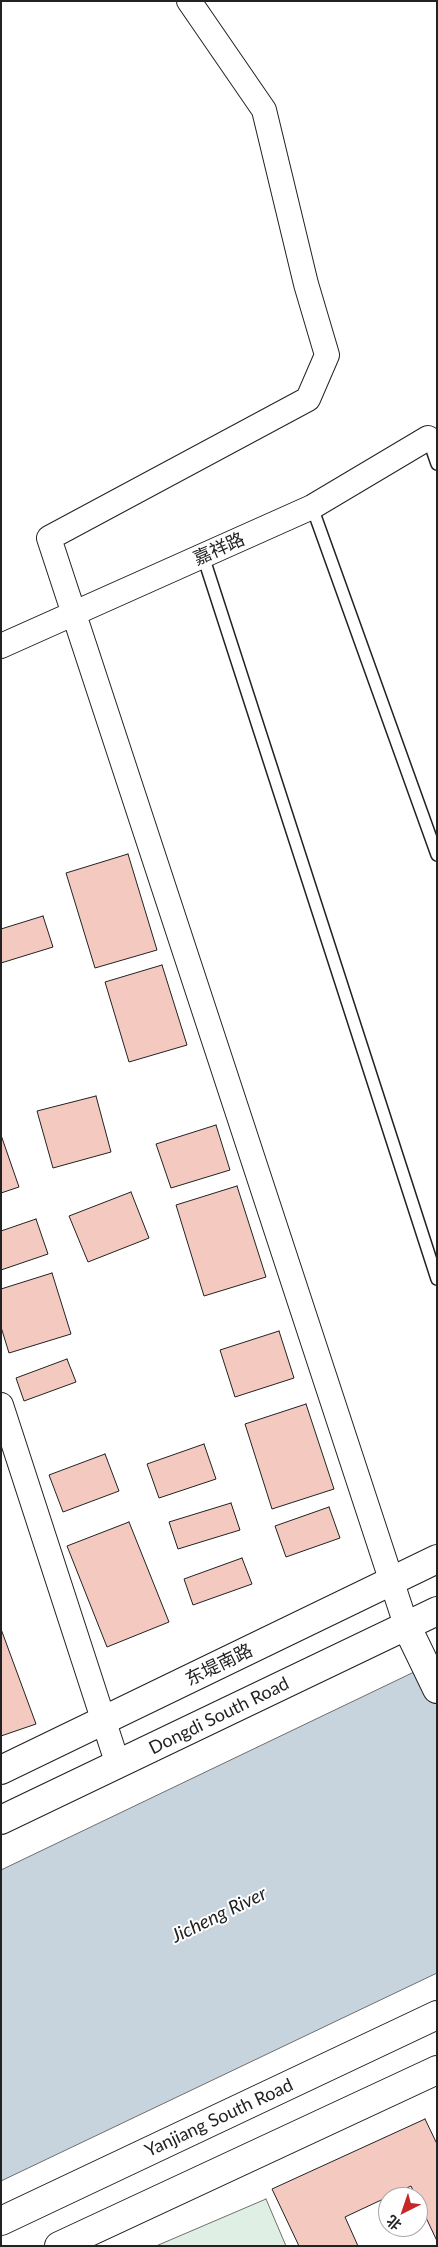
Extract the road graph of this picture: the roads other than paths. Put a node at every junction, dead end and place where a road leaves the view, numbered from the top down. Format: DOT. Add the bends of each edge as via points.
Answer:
graph roads {
  1 [pos="188,1"];
  2 [pos="428,438"];
  3 [pos="437,464"];
  4 [pos="312,507"];
  5 [pos="203,556"];
  6 [pos="72,615"];
  7 [pos="1,646"];
  8 [pos="437,855"];
  9 [pos="437,1279"];
  10 [pos="1,1405"];
  11 [pos="437,1560"];
  12 [pos="392,1582"];
  13 [pos="437,1611"];
  14 [pos="406,1625"];
  15 [pos="437,1689"];
  16 [pos="103,1720"];
  17 [pos="118,1765"];
  18 [pos="1,1770"];
  19 [pos="1,1820"];
  20 [pos="437,2015"];
  21 [pos="437,2070"];
  22 [pos="1,2221"];
  23 [pos="59,2246"];
  1 -- 6 [label="street" via="264,110 306,284 327,355 308,400 48,538"];
  2 -- 3 [label="lane"];
  2 -- 4 [label="street, 嘉祥路"];
  4 -- 5 [label="street, 嘉祥路"];
  4 -- 8 [label="lane"];
  5 -- 6 [label="street, 嘉祥路"];
  5 -- 9 [label="lane"];
  6 -- 7 [label="street, 嘉祥路"];
  6 -- 12 [label="street"];
  10 -- 16 [label="street"];
  11 -- 12 [label="main road, 东堤南路"];
  12 -- 14 [label="street"];
  12 -- 16 [label="main road, 东堤南路"];
  13 -- 14 [label="main road, Dongdi South Road"];
  14 -- 15 [label="main road"];
  14 -- 17 [label="main road, Dongdi South Road"];
  16 -- 17 [label="street"];
  16 -- 18 [label="main road, 东堤南路"];
  17 -- 19 [label="main road, Dongdi South Road"];
  20 -- 22 [label="main road, Yanjiang South Road"];
  21 -- 23 [label="main road"];
}
